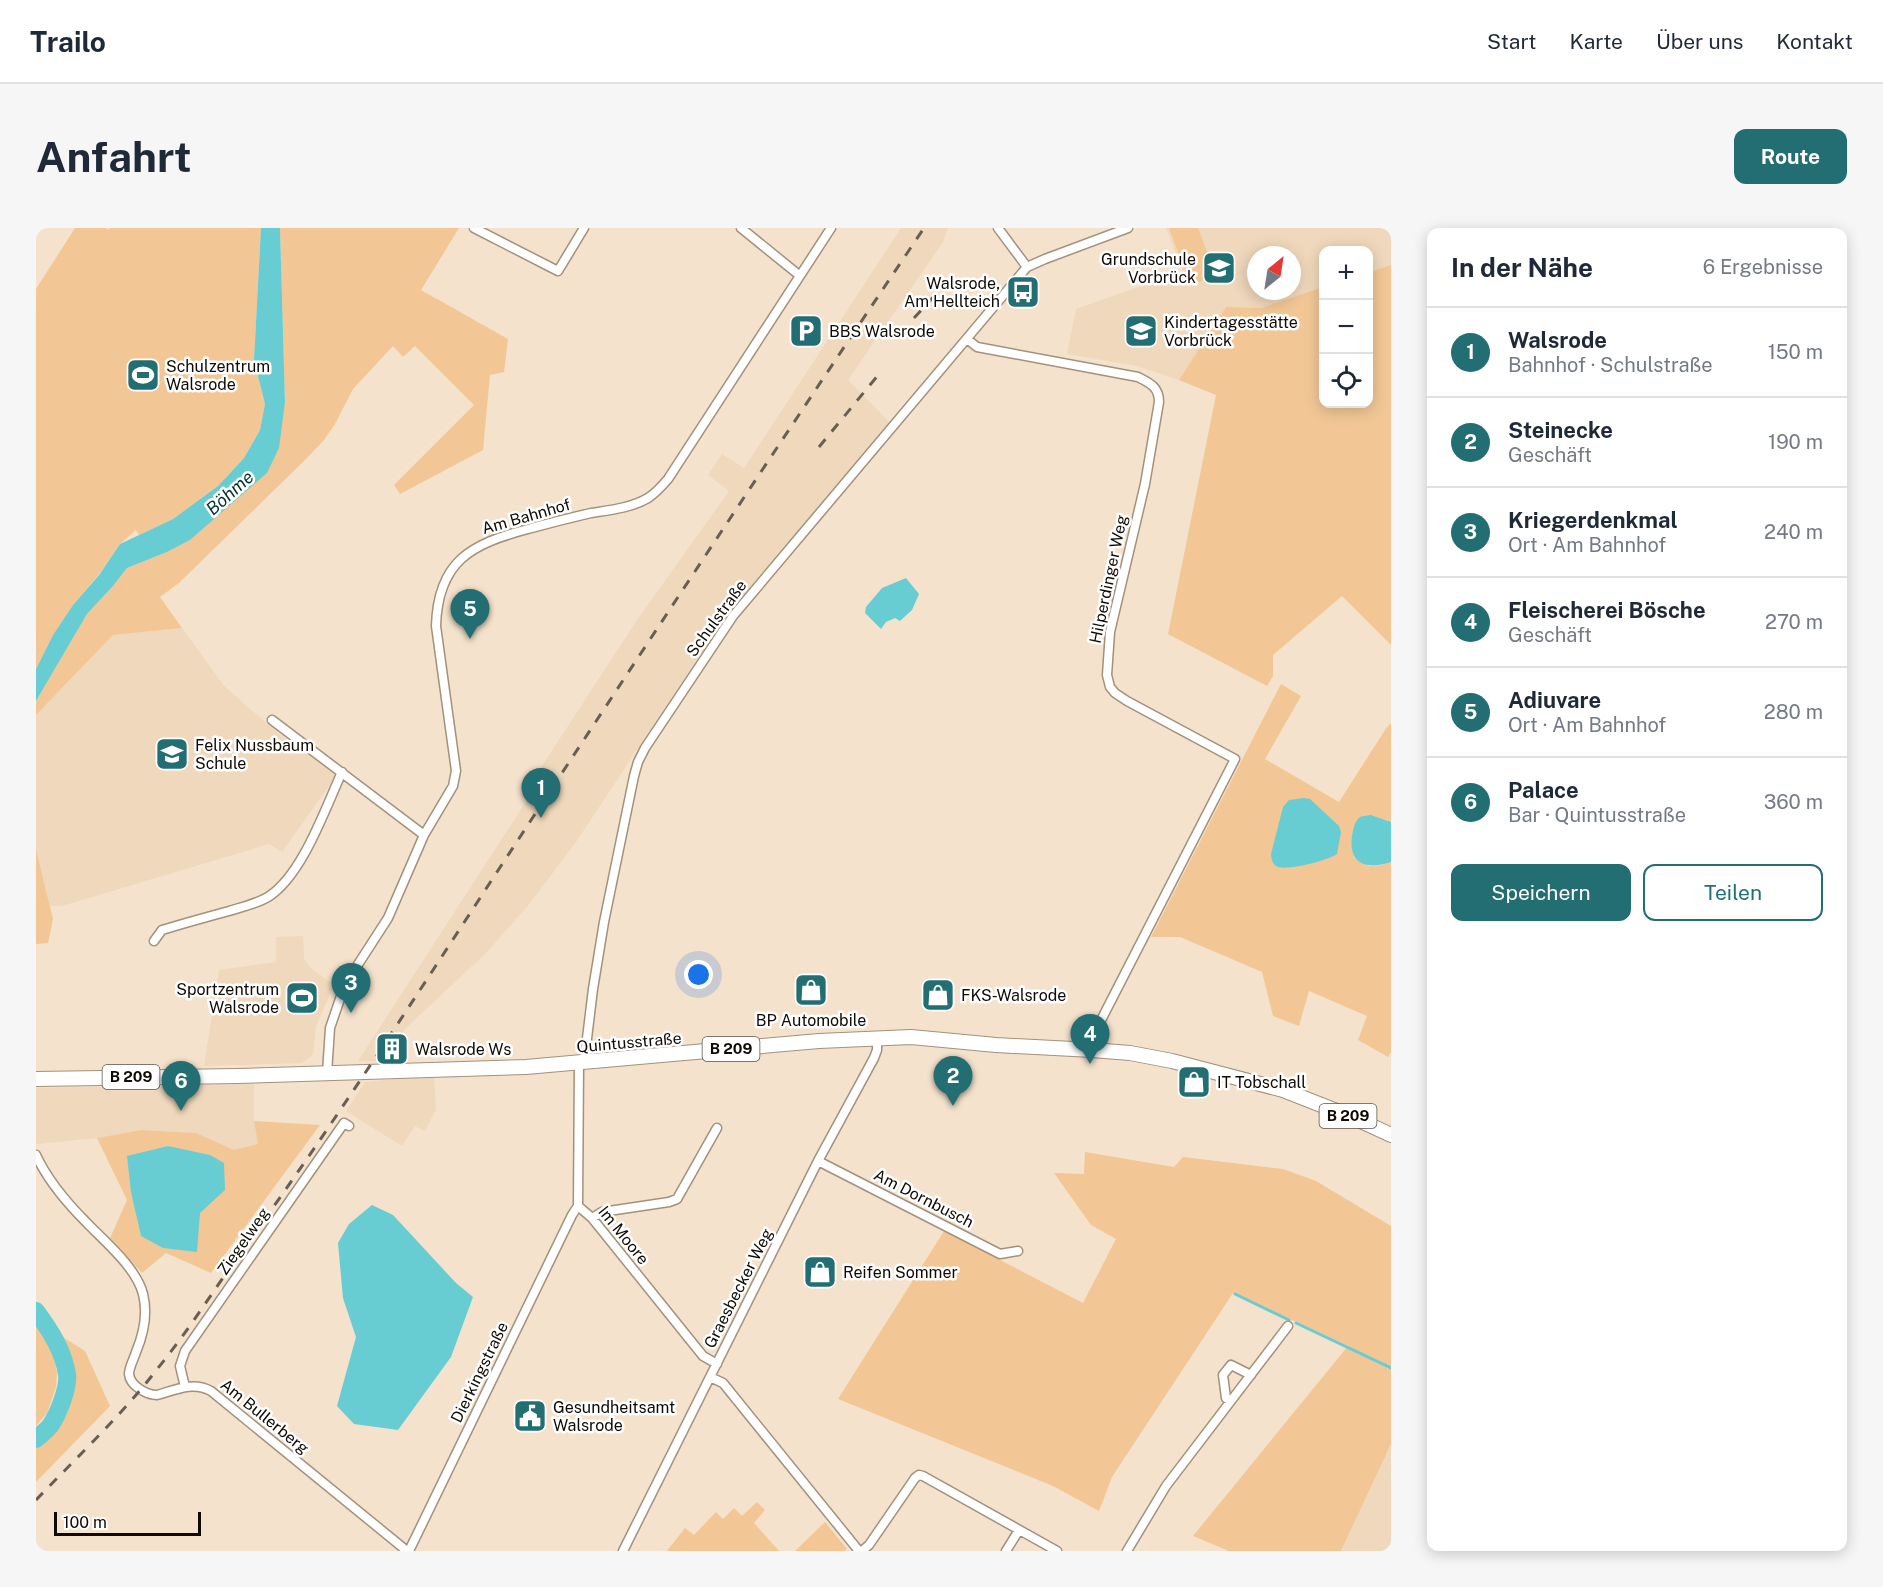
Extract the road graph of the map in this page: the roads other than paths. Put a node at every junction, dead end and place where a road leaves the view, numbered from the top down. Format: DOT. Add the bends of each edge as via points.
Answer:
graph roads {
  1 [pos="474,228"];
  2 [pos="584,228"];
  3 [pos="741,228"];
  4 [pos="831,228"];
  5 [pos="998,228"];
  6 [pos="1128,228"];
  7 [pos="1027,267"];
  8 [pos="799,275"];
  9 [pos="967,339"];
  10 [pos="272,720"];
  11 [pos="342,772"];
  12 [pos="424,835"];
  13 [pos="154,941"];
  14 [pos="877,1038"];
  15 [pos="1092,1050"];
  16 [pos="582,1063"];
  17 [pos="327,1073"];
  18 [pos="36,1079"];
  19 [pos="349,1126"];
  20 [pos="717,1128"];
  21 [pos="1391,1135"];
  22 [pos="36,1155"];
  23 [pos="818,1161"];
  24 [pos="578,1206"];
  25 [pos="592,1218"];
  26 [pos="1018,1251"];
  27 [pos="1288,1326"];
  28 [pos="717,1364"];
  29 [pos="1251,1375"];
  30 [pos="710,1377"];
  31 [pos="184,1387"];
  32 [pos="1231,1401"];
  33 [pos="1019,1530"];
  34 [pos="408,1551"];
  35 [pos="623,1551"];
  36 [pos="860,1551"];
  37 [pos="1006,1551"];
  38 [pos="1057,1551"];
  39 [pos="1127,1551"];
  1 -- 2 [label="street" via="558,271"];
  3 -- 8 [label="street"];
  4 -- 8 [label="street, Am Bahnhof"];
  5 -- 7 [label="street"];
  6 -- 7 [label="street"];
  7 -- 9 [label="street, Schulstraße"];
  8 -- 12 [label="street, Am Bahnhof" via="668,479 651,496 631,506 495,538 458,562 446,580 436,611 456,776"];
  9 -- 15 [label="street, Hilperdinger Weg" via="977,346 1138,377 1156,388 1159,402 1113,615 1107,675 1110,687 1126,701 1235,759 1096,1030"];
  9 -- 16 [label="street, Schulstraße" via="733,616 645,748 634,776 604,922"];
  10 -- 11 [label="street"];
  11 -- 12 [label="street"];
  11 -- 13 [label="street" via="304,854 282,885 252,904 162,930"];
  12 -- 17 [label="street, Am Bahnhof" via="388,918 336,1007 330,1028"];
  14 -- 15 [label="main road, Quintusstraße / B 209"];
  14 -- 16 [label="main road, Quintusstraße / B 209"];
  14 -- 23 [label="street, Graesbecker Weg" via="874,1058"];
  15 -- 21 [label="main road, Quintusstraße / B 209" via="1172,1061 1283,1090"];
  16 -- 17 [label="main road, Quintusstraße / B 209"];
  16 -- 24 [label="street, Im Moore"];
  17 -- 18 [label="main road, Quintusstraße / B 209"];
  19 -- 31 [label="street, Ziegelweg" via="344,1123 185,1351 180,1366"];
  20 -- 25 [label="street" via="677,1199 602,1212"];
  22 -- 31 [label="street, Am Bullerberg" via="62,1195 138,1282 145,1318 130,1369 131,1380 151,1395"];
  23 -- 26 [label="street, Am Dornbusch" via="1000,1254"];
  23 -- 28 [label="street, Graesbecker Weg"];
  24 -- 25 [label="street, Im Moore"];
  24 -- 34 [label="street, Dierkingstraße"];
  25 -- 28 [label="street, Im Moore" via="702,1356"];
  27 -- 29 [label="street"];
  28 -- 30 [label="street, Graesbecker Weg"];
  29 -- 32 [label="street"];
  29 -- 32 [label="street" via="1231,1365 1223,1376 1226,1398"];
  30 -- 35 [label="street, Graesbecker Weg"];
  30 -- 36 [label="street" via="723,1383"];
  31 -- 34 [label="street, Am Bullerberg" via="211,1390"];
  32 -- 39 [label="street" via="1166,1486"];
  33 -- 36 [label="street" via="919,1475 869,1545"];
  33 -- 37 [label="street"];
  33 -- 38 [label="street"];
}
